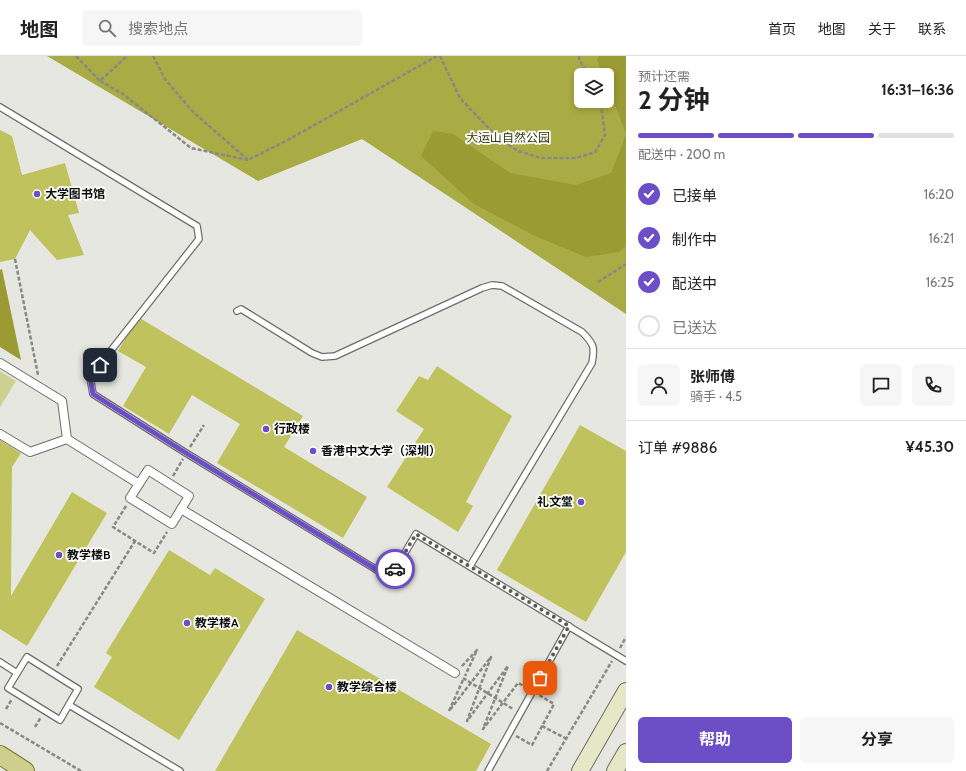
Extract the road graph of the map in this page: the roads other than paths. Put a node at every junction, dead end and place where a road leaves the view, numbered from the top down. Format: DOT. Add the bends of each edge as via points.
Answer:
graph roads {
  1 [pos="0,107"];
  2 [pos="237,311"];
  3 [pos="0,363"];
  4 [pos="0,434"];
  5 [pos="67,440"];
  6 [pos="139,484"];
  7 [pos="181,509"];
  8 [pos="470,566"];
  9 [pos="569,626"];
  10 [pos="626,661"];
  11 [pos="0,662"];
  12 [pos="17,673"];
  13 [pos="455,673"];
  14 [pos="626,691"];
  15 [pos="69,705"];
  16 [pos="626,752"];
  17 [pos="0,755"];
  18 [pos="25,771"];
  19 [pos="180,771"];
  20 [pos="488,771"];
  21 [pos="580,771"];
  22 [pos="615,771"];
  1 -- 8 [label="lane" via="197,226 199,239 90,377 93,394 390,578 416,534"];
  2 -- 8 [label="lane" via="241,309 312,353 322,357 334,356 492,285 502,286 582,332 592,341 592,363"];
  3 -- 5 [label="street" via="62,401"];
  4 -- 5 [label="street" via="30,452"];
  5 -- 6 [label="street"];
  6 -- 7 [label="street" via="148,470 189,496"];
  6 -- 7 [label="street" via="130,498 172,524"];
  7 -- 13 [label="street"];
  8 -- 9 [label="lane"];
  9 -- 10 [label="lane"];
  9 -- 20 [label="lane"];
  11 -- 12 [label="lane"];
  12 -- 15 [label="lane" via="8,688 60,720"];
  12 -- 15 [label="lane" via="26,657 78,689"];
  14 -- 21 [label="main road"];
  15 -- 19 [label="lane"];
  16 -- 22 [label="main road"];
  17 -- 18 [label="main road"];
}
